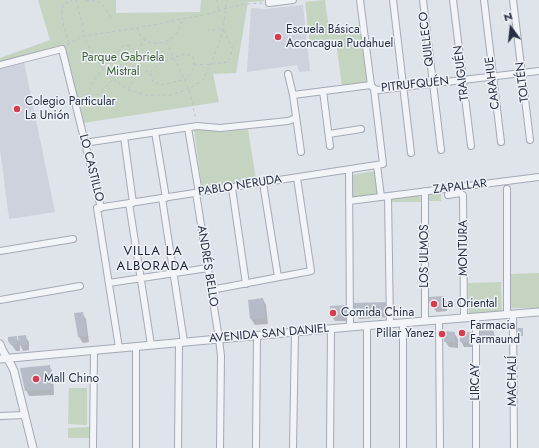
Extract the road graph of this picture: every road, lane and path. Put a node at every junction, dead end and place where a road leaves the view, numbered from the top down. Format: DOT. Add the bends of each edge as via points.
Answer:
graph roads {
  1 [pos="72,0"];
  2 [pos="76,0"];
  3 [pos="86,0"];
  4 [pos="217,0"];
  5 [pos="228,0"];
  6 [pos="244,0"];
  7 [pos="293,0"];
  8 [pos="360,0"];
  9 [pos="393,0"];
  10 [pos="423,0"];
  11 [pos="453,0"];
  12 [pos="484,0"];
  13 [pos="513,0"];
  14 [pos="269,2"];
  15 [pos="246,4"];
  16 [pos="226,8"];
  17 [pos="218,11"];
  18 [pos="112,18"];
  19 [pos="182,19"];
  20 [pos="137,28"];
  21 [pos="223,28"];
  22 [pos="208,30"];
  23 [pos="83,36"];
  24 [pos="145,40"];
  25 [pos="166,42"];
  26 [pos="69,43"];
  27 [pos="62,49"];
  28 [pos="136,51"];
  29 [pos="173,58"];
  30 [pos="211,64"];
  31 [pos="0,65"];
  32 [pos="194,65"];
  33 [pos="103,69"];
  34 [pos="138,69"];
  35 [pos="539,71"];
  36 [pos="150,72"];
  37 [pos="522,73"];
  38 [pos="288,74"];
  39 [pos="493,76"];
  40 [pos="113,79"];
  41 [pos="184,80"];
  42 [pos="463,80"];
  43 [pos="433,84"];
  44 [pos="372,87"];
  45 [pos="403,87"];
  46 [pos="189,89"];
  47 [pos="128,90"];
  48 [pos="323,91"];
  49 [pos="292,95"];
  50 [pos="90,102"];
  51 [pos="107,105"];
  52 [pos="77,112"];
  53 [pos="296,118"];
  54 [pos="197,126"];
  55 [pos="188,128"];
  56 [pos="361,129"];
  57 [pos="156,132"];
  58 [pos="329,134"];
  59 [pos="124,137"];
  60 [pos="530,140"];
  61 [pos="501,142"];
  62 [pos="84,143"];
  63 [pos="330,146"];
  64 [pos="471,146"];
  65 [pos="441,150"];
  66 [pos="301,152"];
  67 [pos="411,153"];
  68 [pos="380,165"];
  69 [pos="349,170"];
  70 [pos="539,176"];
  71 [pos="297,178"];
  72 [pos="263,183"];
  73 [pos="232,188"];
  74 [pos="507,189"];
  75 [pos="425,191"];
  76 [pos="198,193"];
  77 [pos="448,195"];
  78 [pos="385,197"];
  79 [pos="164,198"];
  80 [pos="349,201"];
  81 [pos="131,203"];
  82 [pos="99,208"];
  83 [pos="73,238"];
  84 [pos="0,252"];
  85 [pos="208,268"];
  86 [pos="174,273"];
  87 [pos="278,277"];
  88 [pos="141,278"];
  89 [pos="109,283"];
  90 [pos="246,284"];
  91 [pos="80,286"];
  92 [pos="211,290"];
  93 [pos="0,300"];
  94 [pos="539,312"];
  95 [pos="510,314"];
  96 [pos="476,317"];
  97 [pos="464,318"];
  98 [pos="439,320"];
  99 [pos="425,321"];
  100 [pos="403,323"];
  101 [pos="390,324"];
  102 [pos="368,326"];
  103 [pos="350,327"];
  104 [pos="331,329"];
  105 [pos="295,332"];
  106 [pos="257,335"];
  107 [pos="219,339"];
  108 [pos="181,342"];
  109 [pos="0,344"];
  110 [pos="151,345"];
  111 [pos="136,346"];
  112 [pos="119,348"];
  113 [pos="94,350"];
  114 [pos="4,358"];
  115 [pos="25,415"];
  116 [pos="0,416"];
  117 [pos="33,448"];
  118 [pos="93,448"];
  119 [pos="136,448"];
  120 [pos="178,448"];
  121 [pos="220,448"];
  122 [pos="256,448"];
  123 [pos="293,448"];
  124 [pos="330,448"];
  125 [pos="366,448"];
  126 [pos="403,448"];
  127 [pos="440,448"];
  128 [pos="476,448"];
  129 [pos="514,448"];
  1 -- 26 [label="path" via="63,5 61,13"];
  2 -- 23 [label="path"];
  3 -- 18 [label="path" via="100,2"];
  4 -- 17 [label="path"];
  5 -- 16 [label="path"];
  6 -- 15 [label="path"];
  7 -- 14 [label="street"];
  8 -- 44 [label="street"];
  9 -- 45 [label="street"];
  10 -- 43 [label="street, QUILLECO"];
  11 -- 42 [label="street, TRAIGUÉN"];
  12 -- 39 [label="street, CARAHUE"];
  13 -- 37 [label="street, TOLTÉN"];
  14 -- 15 [label="path"];
  15 -- 16 [label="path"];
  16 -- 17 [label="path"];
  16 -- 21 [label="path"];
  17 -- 19 [label="path"];
  19 -- 20 [label="path"];
  19 -- 25 [label="path" via="175,36"];
  20 -- 23 [label="path"];
  20 -- 24 [label="path"];
  21 -- 22 [label="path"];
  21 -- 30 [label="path"];
  21 -- 30 [label="path" via="233,49 228,62"];
  23 -- 26 [label="path"];
  23 -- 33 [label="path"];
  24 -- 25 [label="path" via="154,43"];
  24 -- 28 [label="path"];
  25 -- 29 [label="path"];
  26 -- 27 [label="path"];
  27 -- 31 [label="street"];
  27 -- 52 [label="street, LO CASTILLO"];
  28 -- 33 [label="path" via="130,46 123,46"];
  28 -- 34 [label="path"];
  28 -- 40 [label="path"];
  29 -- 32 [label="path" via="184,54 193,56"];
  29 -- 36 [label="path" via="158,64"];
  29 -- 41 [label="path"];
  30 -- 32 [label="path"];
  30 -- 46 [label="path" via="203,80"];
  32 -- 41 [label="path" via="193,71"];
  33 -- 40 [label="path"];
  33 -- 50 [label="path" via="89,88"];
  34 -- 36 [label="path"];
  34 -- 47 [label="path"];
  35 -- 37 [label="street, PITRUFQUÉN"];
  36 -- 41 [label="path" via="153,82 162,85"];
  37 -- 39 [label="street, PITRUFQUÉN"];
  37 -- 60 [label="street, TOLTÉN"];
  38 -- 49 [label="street"];
  39 -- 42 [label="street, PITRUFQUÉN"];
  39 -- 61 [label="street, CARAHUE"];
  40 -- 47 [label="path"];
  40 -- 50 [label="path"];
  41 -- 46 [label="path"];
  42 -- 43 [label="street, PITRUFQUÉN"];
  42 -- 64 [label="street, TRAIGUÉN"];
  43 -- 45 [label="street, PITRUFQUÉN"];
  43 -- 65 [label="street, QUILLECO"];
  44 -- 45 [label="street, PITRUFQUÉN" via="378,90"];
  44 -- 48 [label="street, PITRUFQUÉN"];
  44 -- 68 [label="street"];
  45 -- 67 [label="street"];
  46 -- 47 [label="path" via="170,95 146,95"];
  46 -- 54 [label="path"];
  48 -- 49 [label="street, PITRUFQUÉN"];
  48 -- 58 [label="street"];
  49 -- 53 [label="street"];
  50 -- 51 [label="path" via="94,106"];
  50 -- 52 [label="path"];
  52 -- 62 [label="street, LO CASTILLO"];
  53 -- 54 [label="street" via="282,122 220,128"];
  53 -- 66 [label="street"];
  54 -- 55 [label="street"];
  55 -- 57 [label="street"];
  55 -- 76 [label="street, ANDRÉS BELLO"];
  56 -- 58 [label="street"];
  57 -- 59 [label="street"];
  57 -- 79 [label="street"];
  58 -- 63 [label="street"];
  59 -- 62 [label="street"];
  59 -- 81 [label="street"];
  62 -- 82 [label="street, LO CASTILLO"];
  68 -- 69 [label="street, PABLO NERUDA"];
  68 -- 78 [label="street"];
  69 -- 71 [label="street, PABLO NERUDA"];
  69 -- 80 [label="street"];
  70 -- 75 [label="street, ZAPALLAR"];
  71 -- 72 [label="street, PABLO NERUDA"];
  71 -- 87 [label="street" via="311,271"];
  72 -- 73 [label="street, PABLO NERUDA"];
  72 -- 87 [label="street"];
  73 -- 76 [label="street, PABLO NERUDA"];
  73 -- 90 [label="street"];
  74 -- 95 [label="street, MACHALÍ"];
  75 -- 78 [label="street, ZAPALLAR"];
  75 -- 99 [label="street, LOS ULMOS"];
  76 -- 79 [label="street, PABLO NERUDA"];
  76 -- 85 [label="street, ANDRÉS BELLO"];
  77 -- 97 [label="street, MONTURA" via="463,195"];
  78 -- 80 [label="street, ZAPALLAR"];
  78 -- 101 [label="street"];
  79 -- 81 [label="street, PABLO NERUDA"];
  79 -- 86 [label="street"];
  80 -- 103 [label="street"];
  81 -- 82 [label="street, PABLO NERUDA"];
  81 -- 88 [label="street"];
  82 -- 89 [label="street, LO CASTILLO"];
  83 -- 84 [label="street"];
  85 -- 86 [label="street"];
  85 -- 92 [label="street, ANDRÉS BELLO"];
  86 -- 88 [label="street"];
  86 -- 108 [label="street"];
  87 -- 90 [label="street"];
  88 -- 89 [label="street"];
  88 -- 110 [label="street"];
  89 -- 112 [label="street, LO CASTILLO"];
  90 -- 92 [label="street"];
  91 -- 93 [label="street"];
  92 -- 107 [label="street, ANDRÉS BELLO"];
  94 -- 95 [label="street, AVENIDA SAN DANIEL"];
  95 -- 96 [label="street, AVENIDA SAN DANIEL"];
  95 -- 129 [label="street, MACHALÍ"];
  96 -- 97 [label="street, AVENIDA SAN DANIEL"];
  96 -- 128 [label="street, LIRCAY"];
  97 -- 98 [label="street, AVENIDA SAN DANIEL"];
  98 -- 99 [label="street, AVENIDA SAN DANIEL"];
  98 -- 127 [label="street"];
  99 -- 100 [label="street, AVENIDA SAN DANIEL"];
  100 -- 101 [label="street, AVENIDA SAN DANIEL"];
  100 -- 126 [label="street"];
  101 -- 102 [label="street, AVENIDA SAN DANIEL"];
  102 -- 103 [label="street, AVENIDA SAN DANIEL"];
  102 -- 125 [label="street"];
  103 -- 104 [label="street, AVENIDA SAN DANIEL"];
  104 -- 105 [label="street, AVENIDA SAN DANIEL"];
  104 -- 124 [label="street"];
  105 -- 106 [label="street, AVENIDA SAN DANIEL"];
  105 -- 123 [label="street"];
  106 -- 107 [label="street, AVENIDA SAN DANIEL"];
  106 -- 122 [label="street"];
  107 -- 108 [label="street, AVENIDA SAN DANIEL"];
  107 -- 121 [label="street, ANDRÉS BELLO"];
  108 -- 110 [label="street, AVENIDA SAN DANIEL"];
  108 -- 120 [label="street"];
  109 -- 114 [label="street"];
  110 -- 111 [label="street, AVENIDA SAN DANIEL"];
  111 -- 112 [label="street, AVENIDA SAN DANIEL"];
  111 -- 119 [label="street"];
  112 -- 113 [label="street, AVENIDA SAN DANIEL"];
  113 -- 114 [label="street, AVENIDA SAN DANIEL"];
  113 -- 118 [label="street"];
  114 -- 115 [label="street" via="14,371"];
  115 -- 116 [label="street"];
  115 -- 117 [label="street"];
}
